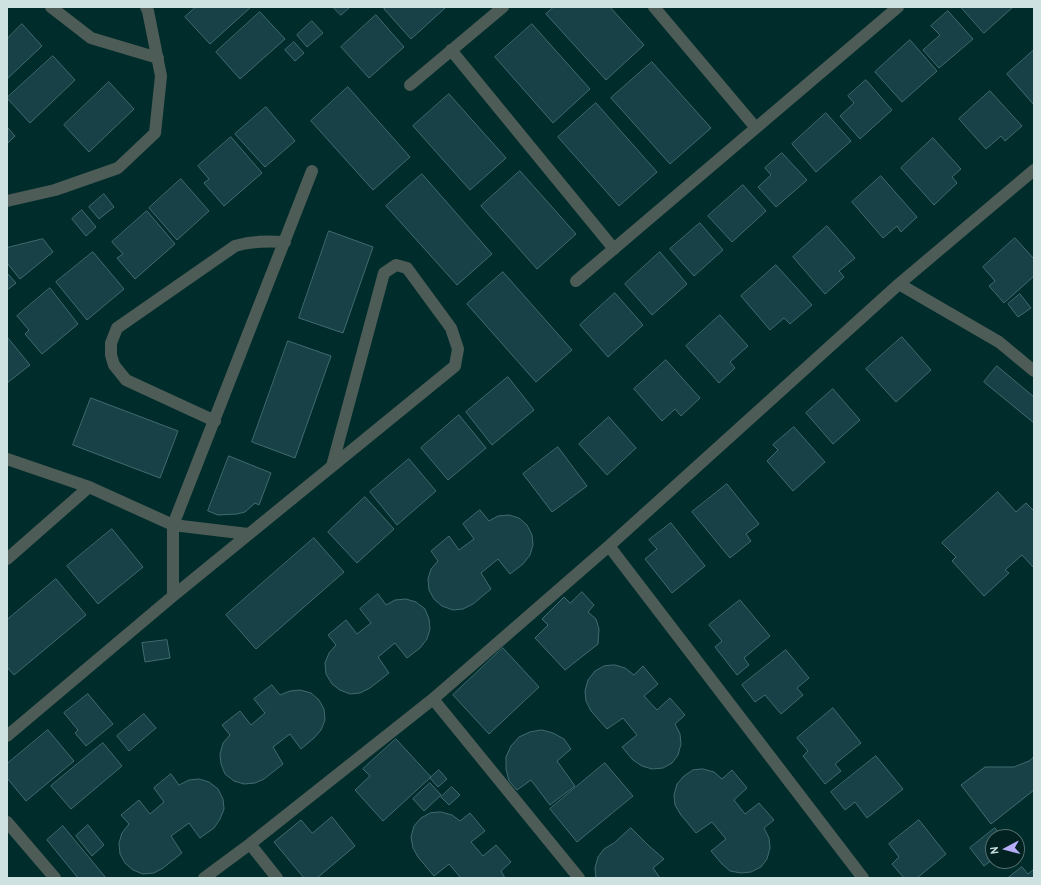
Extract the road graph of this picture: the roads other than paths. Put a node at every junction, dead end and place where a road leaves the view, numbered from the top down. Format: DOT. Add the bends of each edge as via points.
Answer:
graph roads {
  1 [pos="51,7"];
  2 [pos="146,7"];
  3 [pos="503,7"];
  4 [pos="654,7"];
  5 [pos="898,7"];
  6 [pos="451,50"];
  7 [pos="158,58"];
  8 [pos="410,85"];
  9 [pos="756,128"];
  10 [pos="1034,170"];
  11 [pos="312,171"];
  12 [pos="7,201"];
  13 [pos="285,242"];
  14 [pos="614,249"];
  15 [pos="576,281"];
  16 [pos="899,284"];
  17 [pos="1034,371"];
  18 [pos="215,421"];
  19 [pos="7,459"];
  20 [pos="332,466"];
  21 [pos="89,487"];
  22 [pos="173,525"];
  23 [pos="248,534"];
  24 [pos="609,546"];
  25 [pos="7,559"];
  26 [pos="173,596"];
  27 [pos="433,698"];
  28 [pos="7,736"];
  29 [pos="7,822"];
  30 [pos="250,844"];
  31 [pos="55,878"];
  32 [pos="204,878"];
  33 [pos="277,878"];
  34 [pos="579,878"];
  35 [pos="863,878"];
  1 -- 7 [label="street" via="91,38"];
  2 -- 7 [label="street"];
  3 -- 6 [label="street"];
  4 -- 9 [label="street"];
  5 -- 9 [label="street"];
  6 -- 8 [label="street"];
  6 -- 14 [label="street"];
  7 -- 12 [label="street" via="161,76 155,133 118,168 55,190"];
  9 -- 14 [label="street"];
  10 -- 16 [label="street"];
  11 -- 13 [label="street"];
  13 -- 18 [label="street"];
  13 -- 18 [label="street" via="251,242 235,246 117,328 111,343 114,365 126,380"];
  14 -- 15 [label="street"];
  16 -- 17 [label="street" via="999,342"];
  16 -- 24 [label="street"];
  18 -- 22 [label="street"];
  19 -- 21 [label="street"];
  20 -- 20 [label="street" via="455,366 458,349 451,328 407,268 396,265 384,273"];
  20 -- 23 [label="street"];
  21 -- 22 [label="street"];
  21 -- 25 [label="street"];
  22 -- 23 [label="street"];
  22 -- 26 [label="street"];
  23 -- 26 [label="street"];
  24 -- 27 [label="street"];
  24 -- 35 [label="street"];
  26 -- 28 [label="street"];
  27 -- 30 [label="street"];
  27 -- 34 [label="street"];
  29 -- 31 [label="street"];
  30 -- 32 [label="street"];
  30 -- 33 [label="street"];
}
